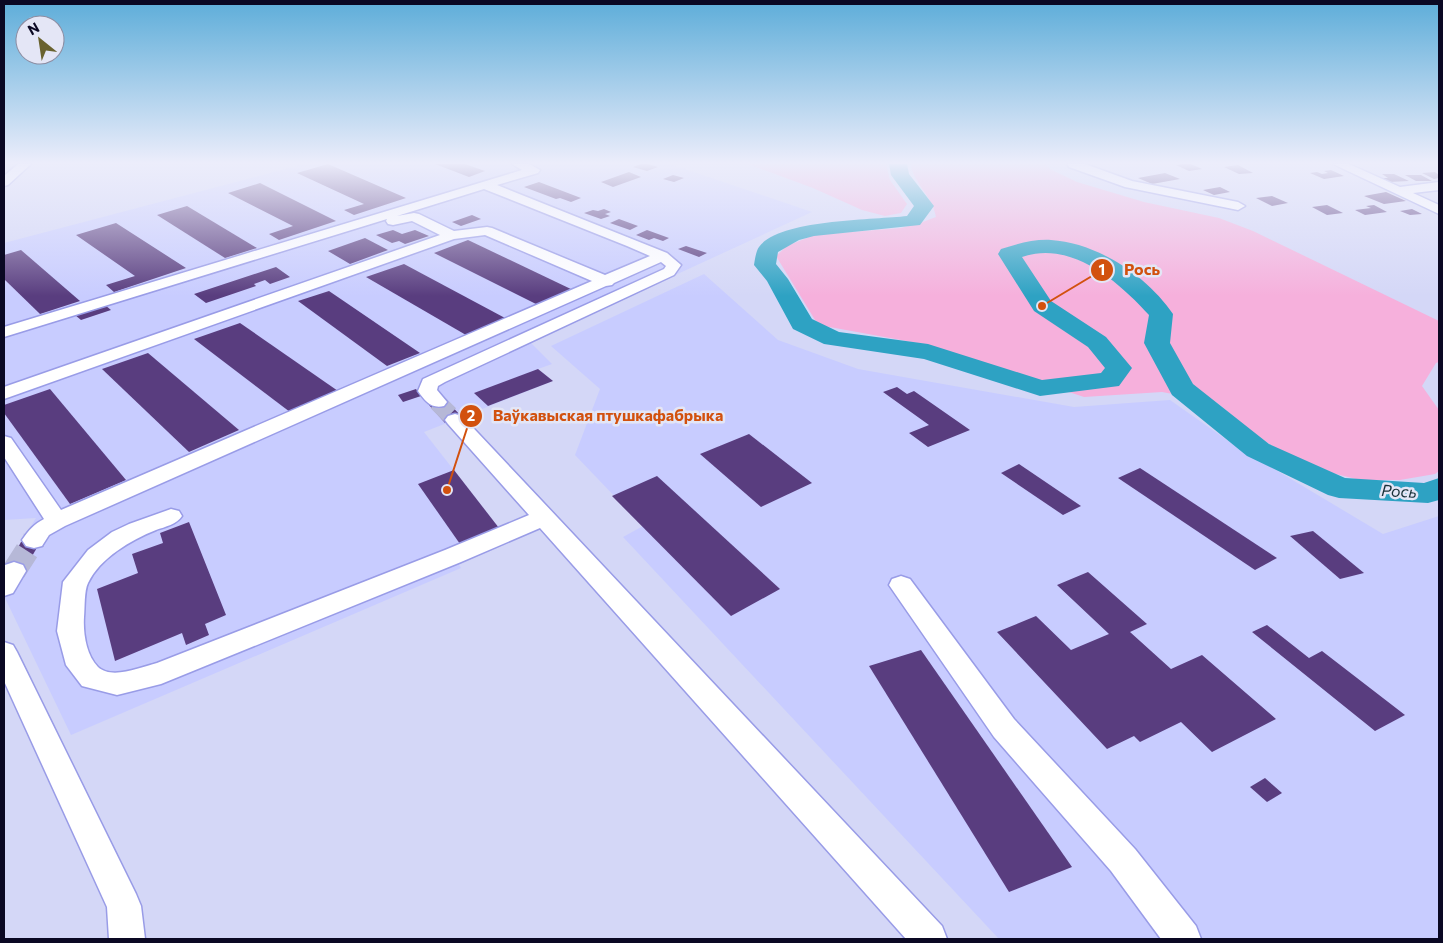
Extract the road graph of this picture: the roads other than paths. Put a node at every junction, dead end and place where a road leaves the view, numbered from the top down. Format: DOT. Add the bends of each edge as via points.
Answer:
graph roads {
  1 [pos="406,208"];
  2 [pos="542,208"];
  3 [pos="382,215"];
  4 [pos="452,235"];
  5 [pos="662,256"];
  6 [pos="606,282"];
  7 [pos="4,332"];
  8 [pos="4,393"];
  9 [pos="437,402"];
  10 [pos="455,420"];
  11 [pos="4,442"];
  12 [pos="171,516"];
  13 [pos="544,517"];
  14 [pos="57,520"];
  15 [pos="34,540"];
  16 [pos="901,585"];
  17 [pos="4,652"];
  18 [pos="127,939"];
  19 [pos="929,939"];
  20 [pos="1183,939"];
  1 -- 3 [label="street"];
  2 -- 5 [label="street"];
  3 -- 4 [label="street" via="394,221 414,217"];
  3 -- 7 [label="street"];
  4 -- 6 [label="street" via="487,231"];
  4 -- 8 [label="street"];
  5 -- 6 [label="street"];
  5 -- 9 [label="street" via="674,265 669,272 430,383 427,391"];
  6 -- 14 [label="street"];
  10 -- 13 [label="street"];
  11 -- 14 [label="street"];
  12 -- 13 [label="street" via="120,538 96,556 76,582 70,631 80,665 92,678 117,684 161,673"];
  13 -- 19 [label="street"];
  14 -- 15 [label="street" via="40,530"];
  16 -- 20 [label="street" via="1004,728 1123,860"];
  17 -- 18 [label="street" via="124,906"];
}
